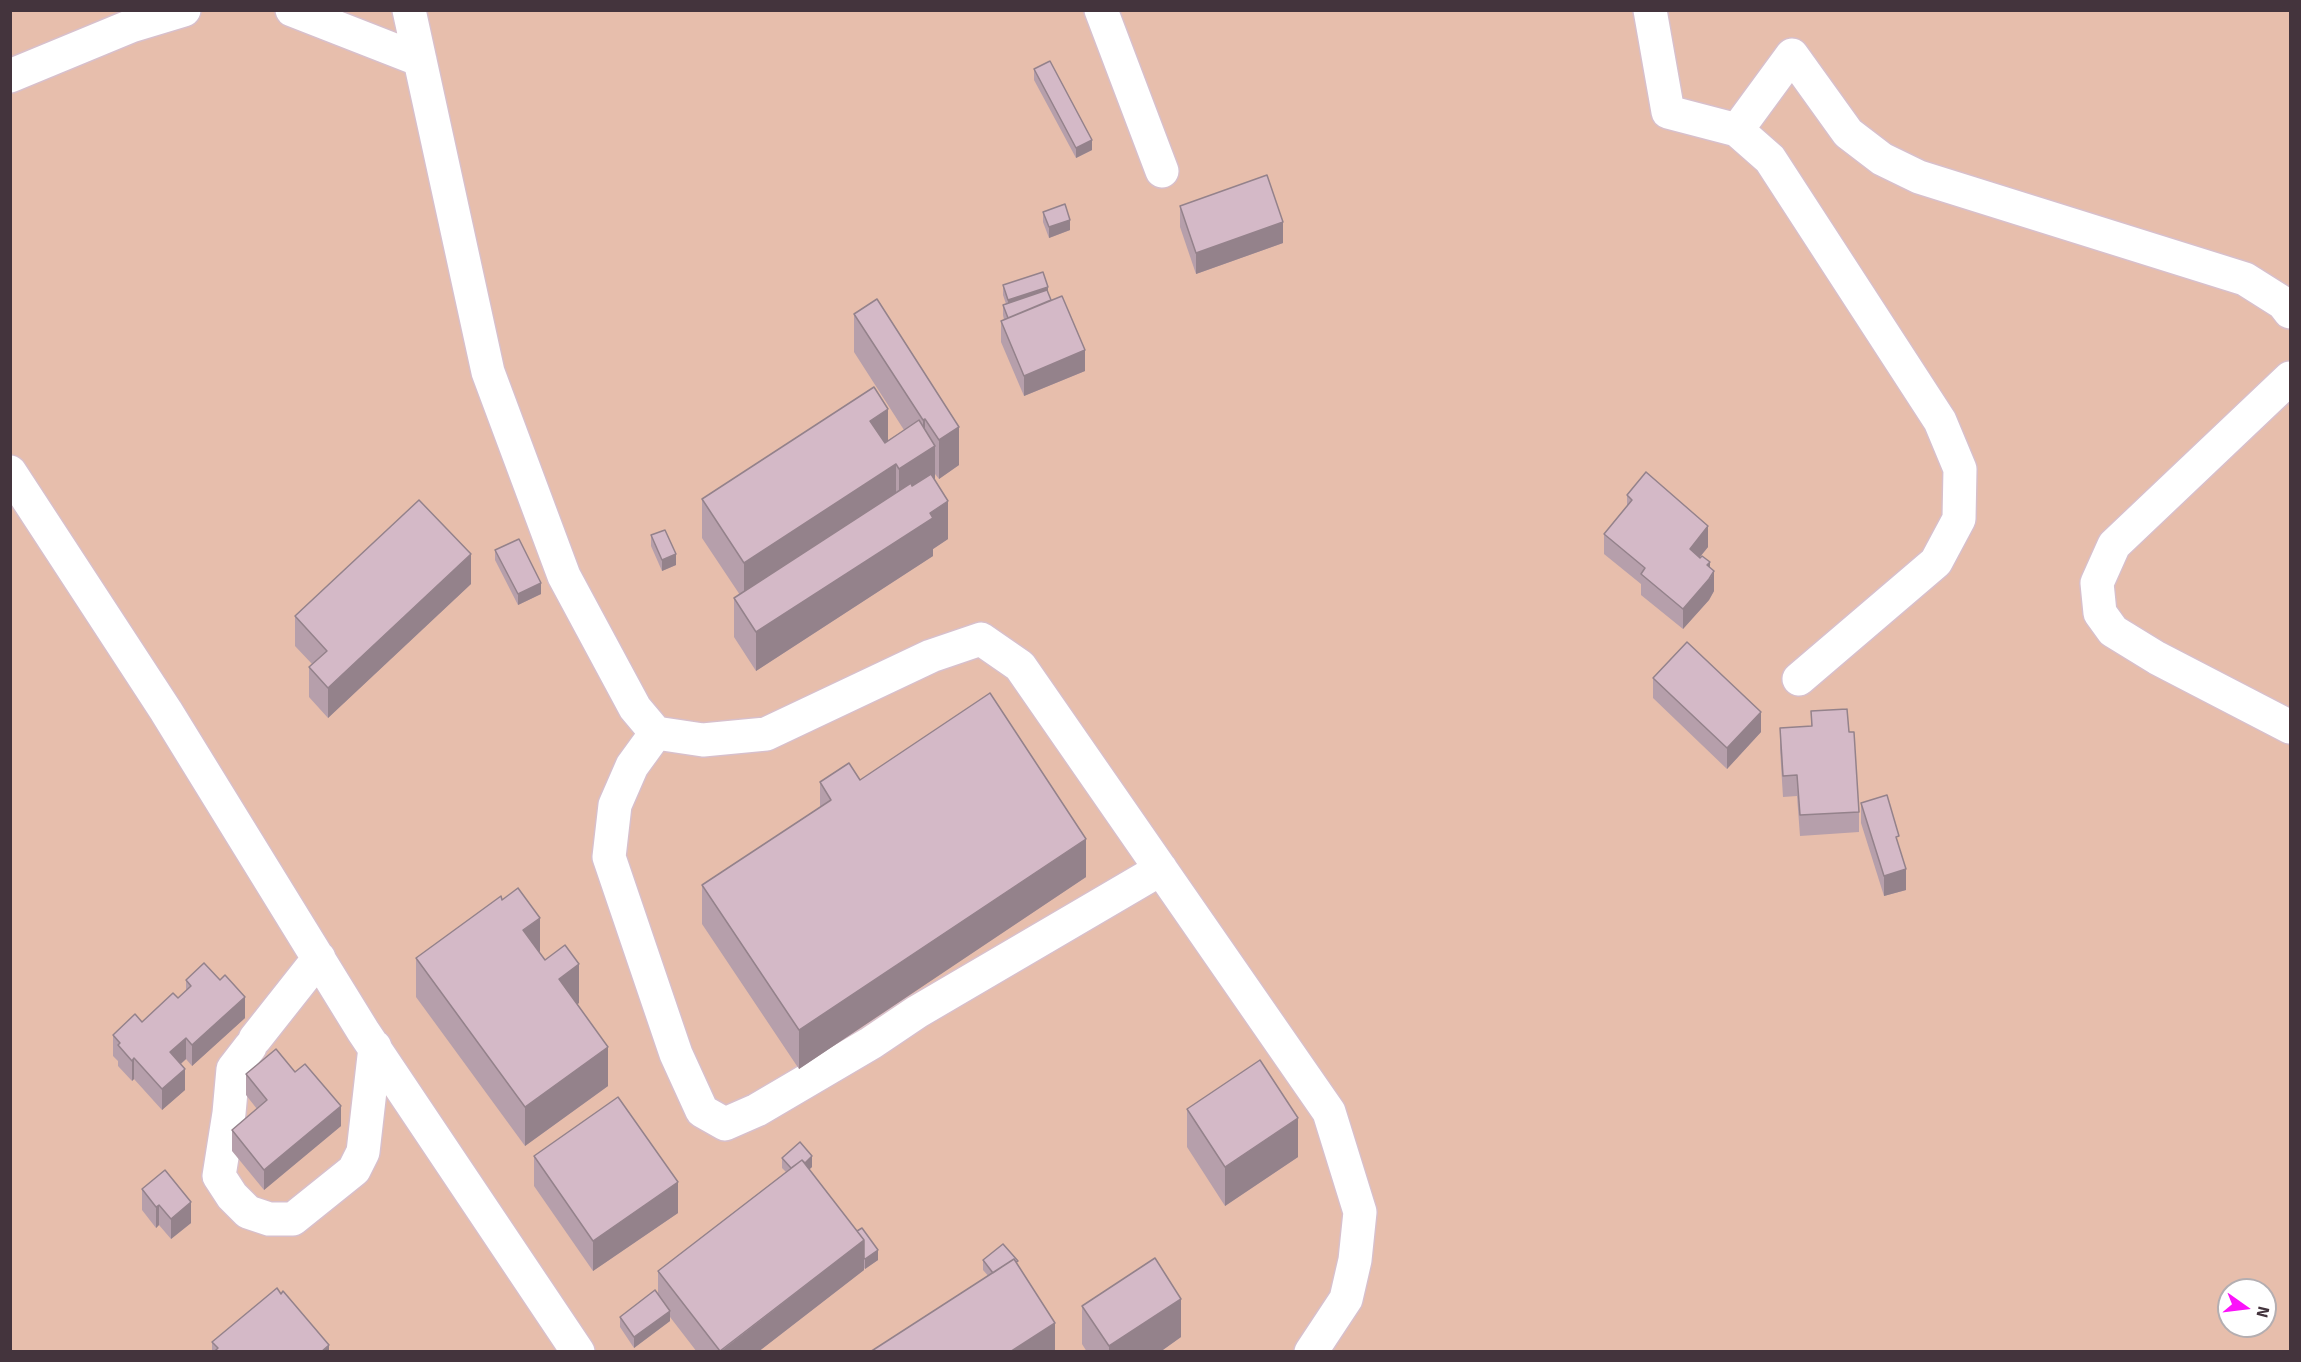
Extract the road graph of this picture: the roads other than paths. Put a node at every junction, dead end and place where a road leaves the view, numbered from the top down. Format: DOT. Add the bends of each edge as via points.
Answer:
graph roads {
  1 [pos="184,10"];
  2 [pos="292,10"];
  3 [pos="409,10"];
  4 [pos="1101,10"];
  5 [pos="1650,10"];
  6 [pos="420,60"];
  7 [pos="10,76"];
  8 [pos="1737,130"];
  9 [pos="1162,171"];
  10 [pos="2290,312"];
  11 [pos="2290,378"];
  12 [pos="10,472"];
  13 [pos="1799,679"];
  14 [pos="2290,727"];
  15 [pos="656,733"];
  16 [pos="1161,869"];
  17 [pos="319,958"];
  18 [pos="375,1047"];
  19 [pos="578,1352"];
  20 [pos="1311,1352"];
  1 -- 7 [label="lane" via="131,26"];
  2 -- 6 [label="lane"];
  3 -- 6 [label="lane"];
  4 -- 9 [label="lane"];
  5 -- 8 [label="lane" via="1668,112"];
  6 -- 15 [label="lane" via="488,372 564,576 635,708"];
  8 -- 10 [label="lane" via="1792,55 1848,133 1882,159 1919,177 2245,279 2283,303"];
  8 -- 13 [label="lane" via="1770,159 1940,421 1960,469 1959,519 1936,562"];
  11 -- 14 [label="lane" via="2114,545 2097,583 2100,613 2113,631"];
  12 -- 17 [label="lane" via="166,711"];
  15 -- 16 [label="lane" via="703,740 766,734 931,656 981,639 1020,666"];
  15 -- 16 [label="lane" via="632,766 615,805 609,858 676,1054 702,1111 725,1124 757,1110"];
  16 -- 20 [label="lane" via="1329,1112 1360,1212 1346,1299"];
  17 -- 18 [label="lane"];
  17 -- 18 [label="lane" via="233,1069 219,1176 248,1212 269,1220 292,1219 354,1170 363,1152"];
  18 -- 19 [label="lane"];
}
